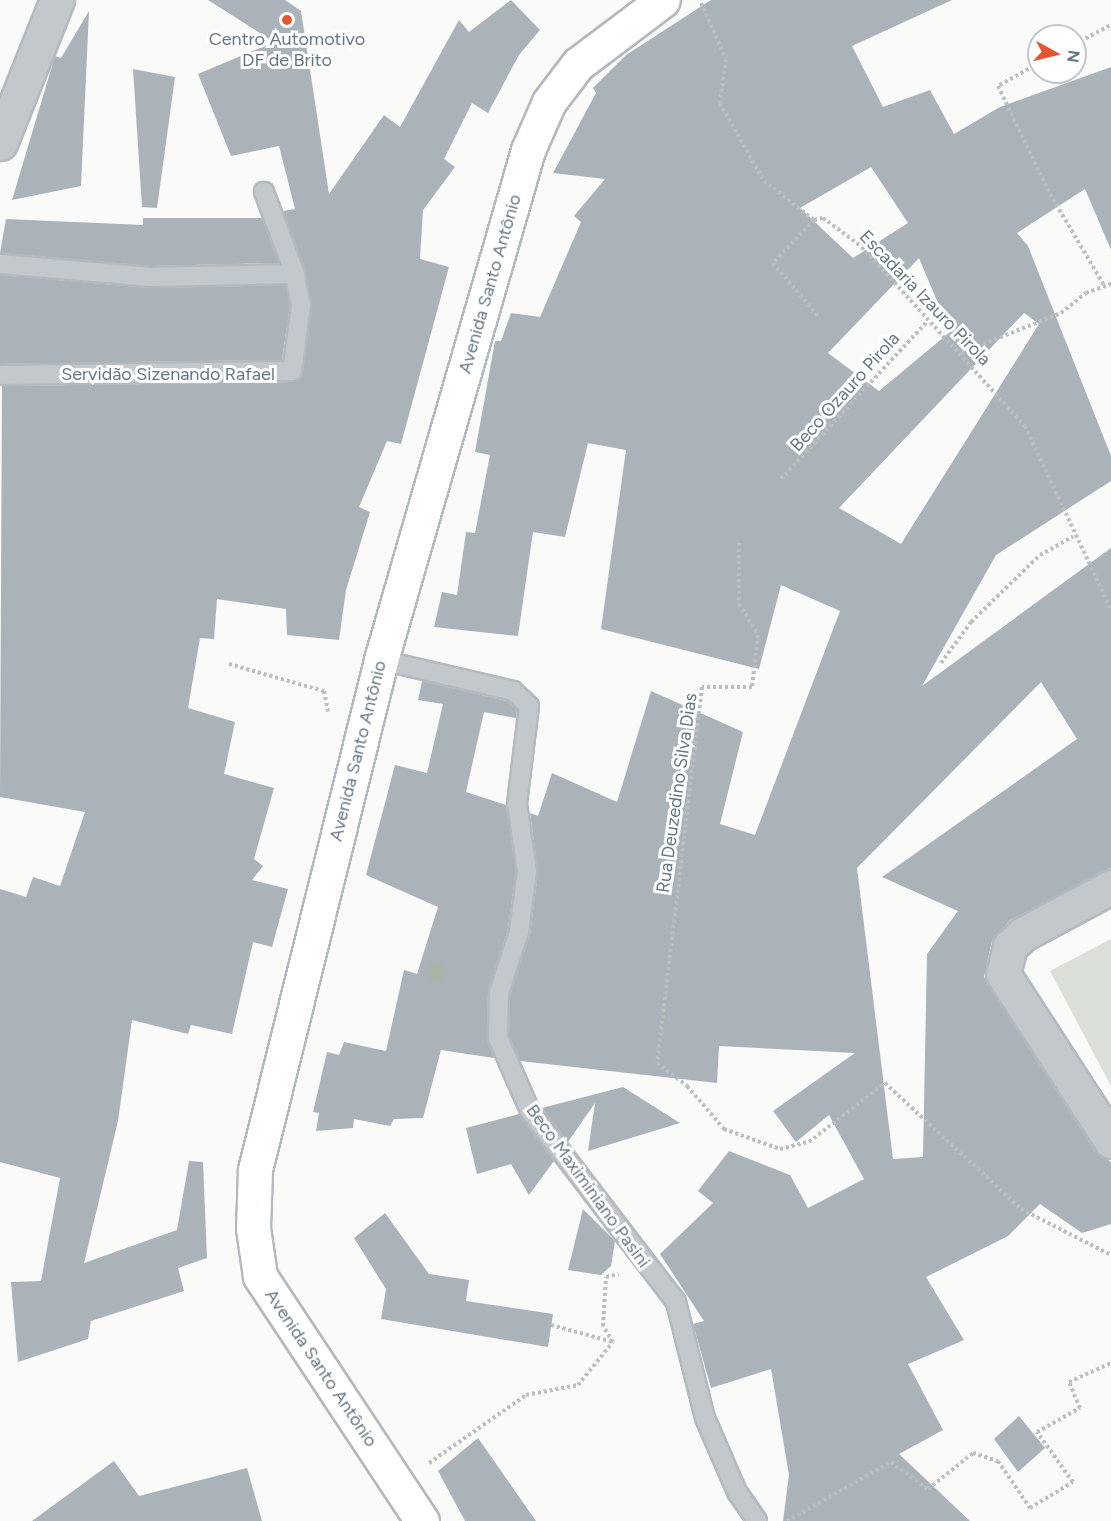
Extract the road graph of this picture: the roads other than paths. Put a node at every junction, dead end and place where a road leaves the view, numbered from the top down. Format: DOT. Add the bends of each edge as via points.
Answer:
graph roads {
  1 [pos="57,0"];
  2 [pos="663,0"];
  3 [pos="0,143"];
  4 [pos="264,192"];
  5 [pos="0,264"];
  6 [pos="295,274"];
  7 [pos="0,375"];
  8 [pos="381,660"];
  9 [pos="1111,887"];
  10 [pos="1111,1141"];
  11 [pos="422,1521"];
  12 [pos="757,1521"];
  1 -- 3 [label="street"];
  2 -- 8 [label="street, Avenida Santo Antônio" via="578,64 549,102 528,150"];
  4 -- 6 [label="lane, Servidão Sizenando Rafael"];
  5 -- 6 [label="lane" via="151,277"];
  6 -- 7 [label="lane, Servidão Sizenando Rafael" via="301,306 292,371"];
  8 -- 11 [label="street, Avenida Santo Antônio" via="255,1170 253,1228 260,1276"];
  8 -- 12 [label="lane, Beco Maximiniano Pasini" via="513,692 529,706 517,804 527,871 519,932 499,993 498,1038 530,1112 676,1302 705,1418 737,1492"];
  9 -- 10 [label="street" via="1023,934 1010,946 1004,974"];
}
